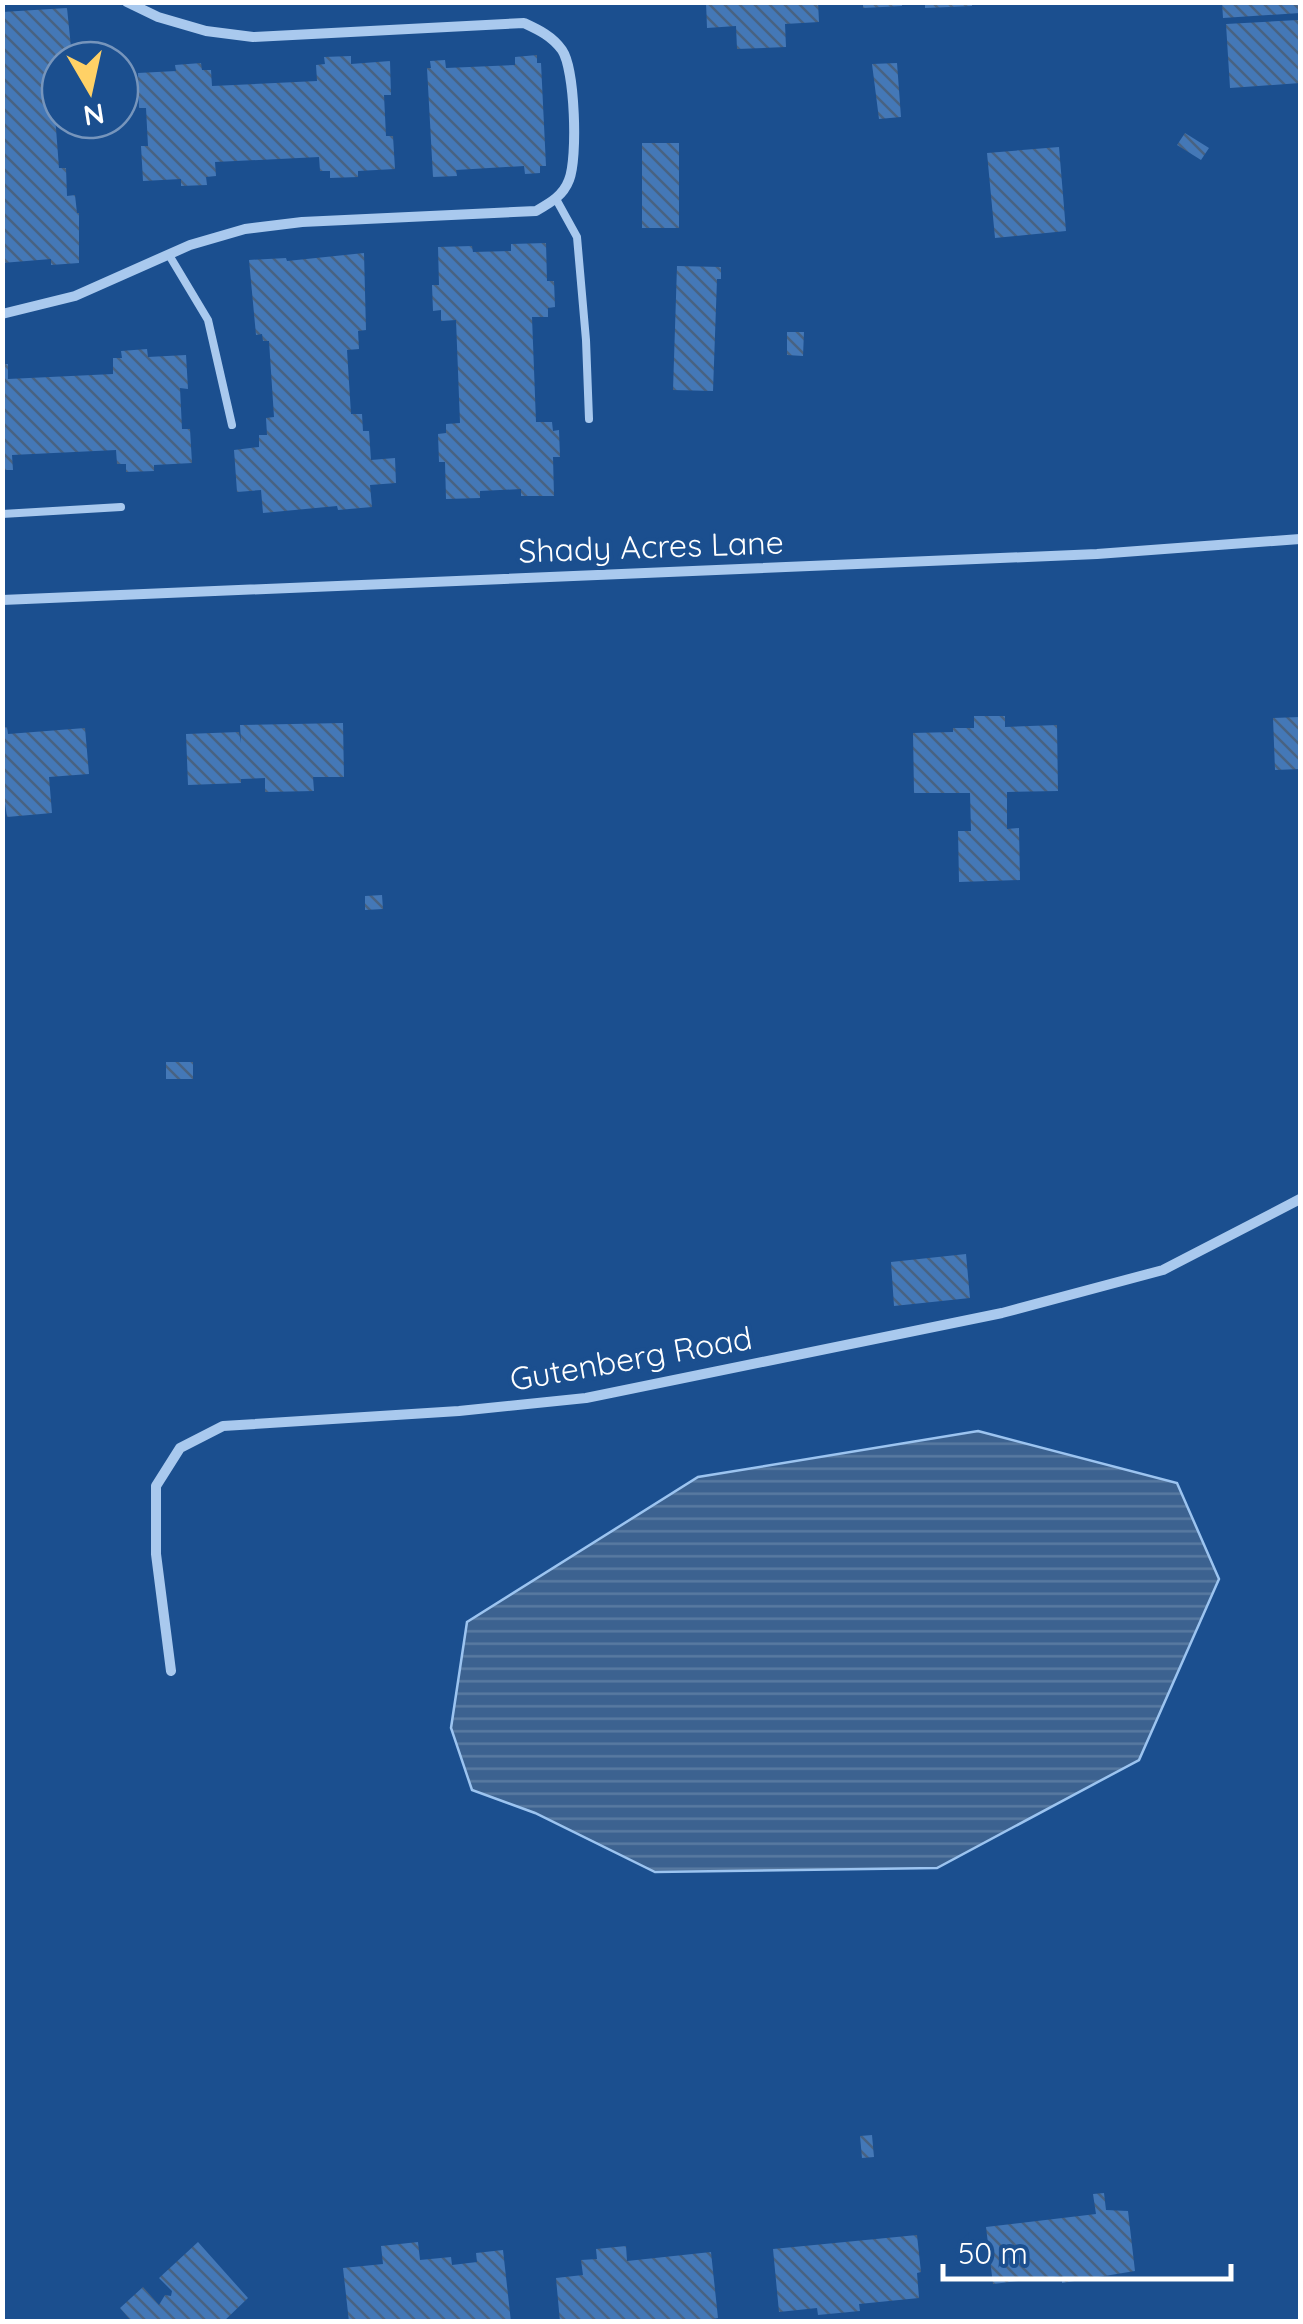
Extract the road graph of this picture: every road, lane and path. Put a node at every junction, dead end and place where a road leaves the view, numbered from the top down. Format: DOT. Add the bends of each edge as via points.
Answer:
graph roads {
  1 [pos="128,2"];
  2 [pos="556,199"];
  3 [pos="169,256"];
  4 [pos="2,314"];
  5 [pos="589,418"];
  6 [pos="232,425"];
  7 [pos="121,507"];
  8 [pos="2,514"];
  9 [pos="1300,539"];
  10 [pos="2,600"];
  11 [pos="1300,1199"];
  12 [pos="171,1671"];
  1 -- 2 [label="street" via="206,31 253,37 524,22 563,51 570,71 573,157"];
  2 -- 3 [label="street" via="536,211 245,228"];
  2 -- 5 [label="lane" via="577,237"];
  3 -- 4 [label="street" via="75,296"];
  3 -- 6 [label="lane" via="208,320"];
  7 -- 8 [label="lane"];
  9 -- 10 [label="street, Shady Acres Lane" via="1097,554"];
  11 -- 12 [label="street, Gutenberg Road" via="1163,1270 1002,1313 586,1398 223,1426 180,1448 156,1486 156,1554"];
}
